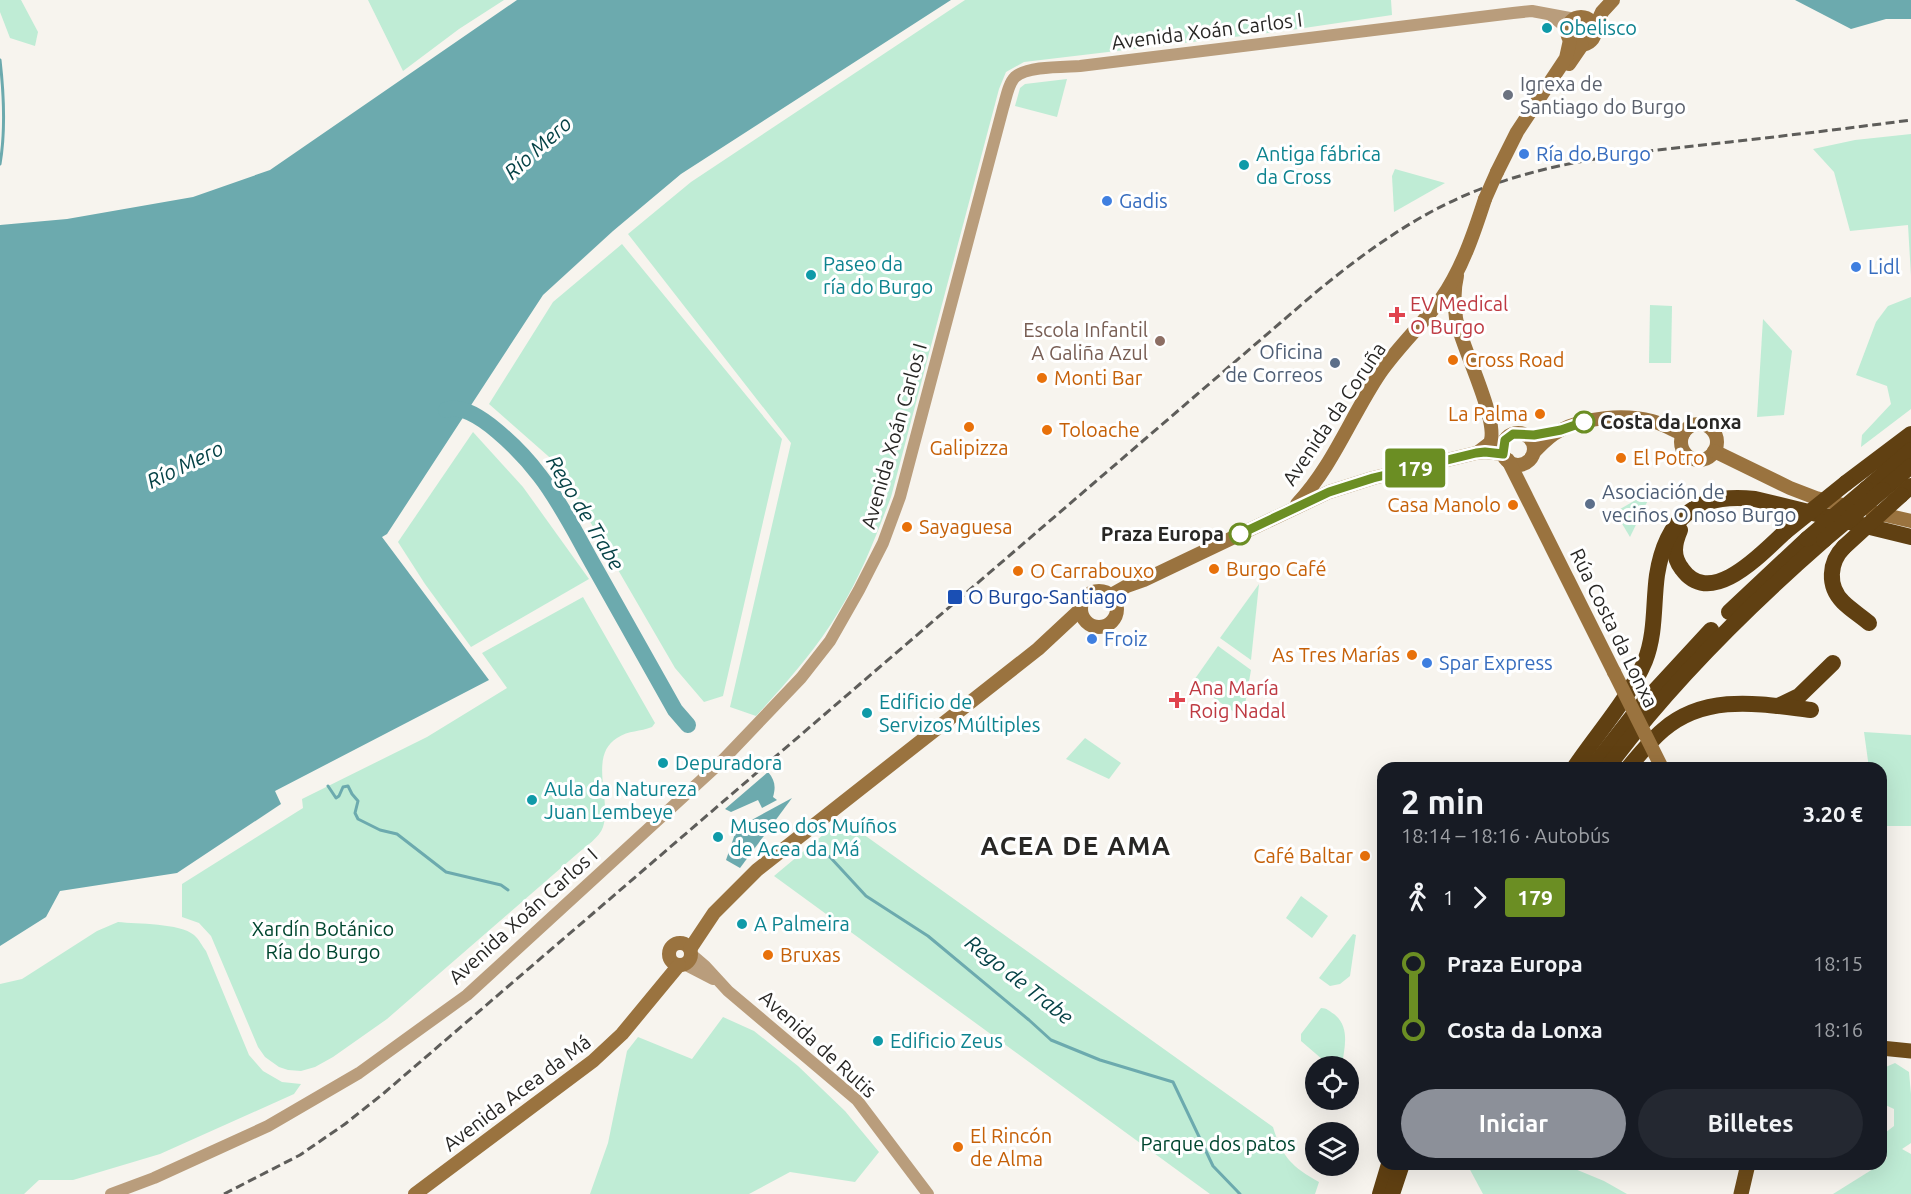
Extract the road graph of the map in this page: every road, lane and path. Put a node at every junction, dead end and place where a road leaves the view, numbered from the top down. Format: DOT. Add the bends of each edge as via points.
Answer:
graph roads {
  1 [pos="1602,0"];
  2 [pos="1613,0"];
  3 [pos="1595,27"];
  4 [pos="1575,30"];
  5 [pos="1458,268"];
  6 [pos="1425,320"];
  7 [pos="1456,320"];
  8 [pos="1488,419"];
  9 [pos="1561,430"];
  10 [pos="1513,434"];
  11 [pos="1683,434"];
  12 [pos="1911,434"];
  13 [pos="1528,436"];
  14 [pos="1911,450"];
  15 [pos="1714,451"];
  16 [pos="1334,453"];
  17 [pos="1476,453"];
  18 [pos="1506,457"];
  19 [pos="1530,457"];
  20 [pos="1911,466"];
  21 [pos="1352,485"];
  22 [pos="1874,489"];
  23 [pos="1906,490"];
  24 [pos="1531,505"];
  25 [pos="1294,508"];
  26 [pos="1911,521"];
  27 [pos="1911,537"];
  28 [pos="1815,539"];
  29 [pos="1911,544"];
  30 [pos="1114,601"];
  31 [pos="1081,609"];
  32 [pos="1869,623"];
  33 [pos="1090,625"];
  34 [pos="1038,649"];
  35 [pos="1833,663"];
  36 [pos="1778,706"];
  37 [pos="1811,710"];
  38 [pos="1578,762"];
  39 [pos="1597,762"];
  40 [pos="1612,762"];
  41 [pos="1634,762"];
  42 [pos="1659,762"];
  43 [pos="682,955"];
  44 [pos="1887,1049"];
  45 [pos="1911,1053"];
  46 [pos="1887,1054"];
  47 [pos="1387,1170"];
  48 [pos="1400,1170"];
  49 [pos="1738,1170"];
  50 [pos="1747,1170"];
  51 [pos="111,1194"];
  52 [pos="415,1194"];
  53 [pos="928,1194"];
  54 [pos="1380,1194"];
  55 [pos="1392,1194"];
  56 [pos="1734,1194"];
  57 [pos="1741,1194"];
  1 -- 4 [label="main road, Avenida da Coruña"];
  2 -- 3 [label="main road"];
  3 -- 4 [label="main road" via="1590,20"];
  3 -- 4 [label="main road" via="1592,40"];
  4 -- 5 [label="main road, Avenida da Coruña, bridge" via="1566,58 1507,151"];
  4 -- 51 [label="street, Avenida Xoán Carlos I" via="1549,14 1513,12 1027,71 1015,77 1003,108 900,497 860,590 801,678 720,763 467,995 359,1073 268,1126"];
  5 -- 6 [label="main road, Avenida da Coruña"];
  5 -- 7 [label="main road"];
  6 -- 7 [label="main road" via="1440,311"];
  6 -- 16 [label="main road, Avenida da Coruña" via="1380,372"];
  7 -- 8 [label="main road" via="1476,372"];
  8 -- 10 [label="main road" via="1501,432"];
  8 -- 17 [label="main road" via="1492,439"];
  9 -- 11 [label="main road" via="1601,419 1635,417"];
  9 -- 13 [label="main road"];
  9 -- 19 [label="main road"];
  10 -- 13 [label="main road"];
  10 -- 18 [label="main road" via="1505,440"];
  11 -- 15 [label="main road" via="1683,452 1692,459 1703,459"];
  11 -- 15 [label="main road" via="1695,424 1706,426 1715,433"];
  12 -- 29 [label="highway, bridge" via="1846,483 1785,532 1739,572 1728,579 1703,582 1693,578 1683,572 1674,551 1681,529 1689,520 1729,504 1768,509"];
  13 -- 19 [label="main road" via="1533,443"];
  14 -- 22 [label="highway"];
  15 -- 26 [label="main road" via="1816,498"];
  16 -- 21 [label="main road" via="1330,477 1340,484"];
  16 -- 25 [label="main road, Avenida da Coruña"];
  17 -- 18 [label="main road"];
  17 -- 21 [label="main road"];
  18 -- 19 [label="main road" via="1517,464"];
  18 -- 24 [label="main road, Rúa Costa da Lonxa"];
  19 -- 24 [label="main road, Rúa Costa da Lonxa" via="1527,481"];
  20 -- 22 [label="highway"];
  21 -- 25 [label="main road"];
  22 -- 28 [label="highway, bridge"];
  23 -- 32 [label="highway, bridge" via="1834,560 1834,586 1842,602"];
  24 -- 42 [label="main road, Rúa Costa da Lonxa, bridge"];
  25 -- 30 [label="main road" via="1144,580"];
  27 -- 38 [label="highway" via="1755,499 1718,498 1688,511 1669,533 1661,555 1653,628 1645,660 1635,681"];
  28 -- 39 [label="highway" via="1749,592 1686,654"];
  28 -- 40 [label="highway" via="1671,689"];
  30 -- 31 [label="main road" via="1100,590 1089,593"];
  30 -- 33 [label="main road" via="1116,615 1111,623"];
  31 -- 33 [label="main road"];
  31 -- 34 [label="main road"];
  33 -- 34 [label="main road" via="1079,625"];
  34 -- 43 [label="main road, Avenida Acea da Má" via="757,870 714,913"];
  35 -- 36 [label="highway" via="1799,696"];
  36 -- 37 [label="highway"];
  36 -- 41 [label="highway" via="1740,702 1702,709 1664,729"];
  43 -- 52 [label="main road, Avenida Acea da Má" via="622,1034 593,1061"];
  43 -- 53 [label="street, Avenida de Rutis" via="722,984 857,1100"];
  44 -- 45 [label="highway"];
  45 -- 46 [label="highway"];
  47 -- 54 [label="highway"];
  48 -- 55 [label="highway"];
  49 -- 56 [label="highway"];
  50 -- 57 [label="highway"];
}
